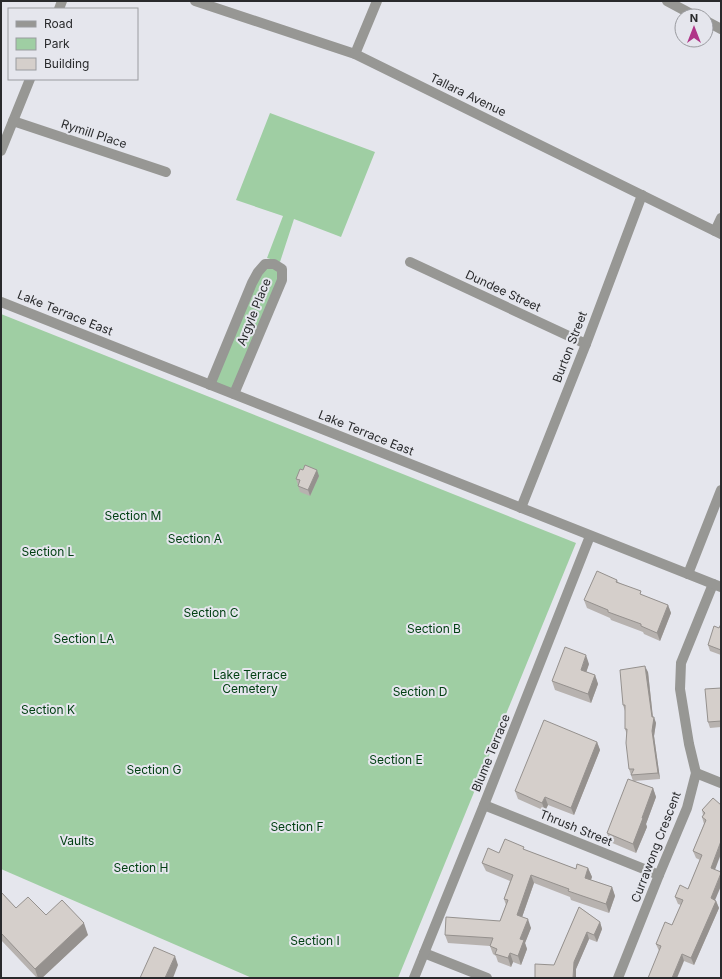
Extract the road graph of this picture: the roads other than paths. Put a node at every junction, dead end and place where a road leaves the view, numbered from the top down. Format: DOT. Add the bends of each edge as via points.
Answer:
graph roads {
  1 [pos="195,1"];
  2 [pos="377,1"];
  3 [pos="667,1"];
  4 [pos="680,8"];
  5 [pos="355,54"];
  6 [pos="30,80"];
  7 [pos="13,121"];
  8 [pos="1,151"];
  9 [pos="166,172"];
  10 [pos="642,195"];
  11 [pos="721,218"];
  12 [pos="718,233"];
  13 [pos="410,262"];
  14 [pos="1,302"];
  15 [pos="586,344"];
  16 [pos="210,385"];
  17 [pos="234,394"];
  18 [pos="721,490"];
  19 [pos="520,508"];
  20 [pos="590,536"];
  21 [pos="688,574"];
  22 [pos="717,586"];
  23 [pos="696,772"];
  24 [pos="721,782"];
  25 [pos="484,805"];
  26 [pos="659,875"];
  27 [pos="424,953"];
  28 [pos="414,978"];
  29 [pos="487,978"];
  30 [pos="618,978"];
  1 -- 5 [label="street, Tallara Avenue"];
  2 -- 5 [label="street"];
  3 -- 4 [label="street"];
  5 -- 10 [label="street, Tallara Avenue"];
  6 -- 7 [label="street"];
  7 -- 8 [label="street"];
  7 -- 9 [label="street, Rymill Place"];
  10 -- 12 [label="street, Tallara Avenue"];
  10 -- 15 [label="street, Burton Street"];
  11 -- 12 [label="street"];
  13 -- 15 [label="street, Dundee Street"];
  14 -- 16 [label="street, Lake Terrace East"];
  15 -- 19 [label="street, Burton Street"];
  16 -- 17 [label="street, Lake Terrace East"];
  16 -- 17 [label="street, Argyle Place" via="252,283 265,264 274,264 282,269 282,280"];
  17 -- 19 [label="street, Lake Terrace East"];
  18 -- 21 [label="street"];
  19 -- 20 [label="street, Lake Terrace East"];
  20 -- 21 [label="street, Lake Terrace East"];
  20 -- 25 [label="street, Blume Terrace"];
  21 -- 22 [label="street, Lake Terrace East"];
  22 -- 23 [label="street, Currawong Crescent" via="681,663 680,689"];
  23 -- 24 [label="street"];
  23 -- 26 [label="street, Currawong Crescent" via="687,808"];
  25 -- 26 [label="street, Thrush Street"];
  25 -- 27 [label="street, Blume Terrace"];
  26 -- 30 [label="street, Currawong Crescent"];
  27 -- 28 [label="street, Blume Terrace"];
  27 -- 29 [label="street"];
}
